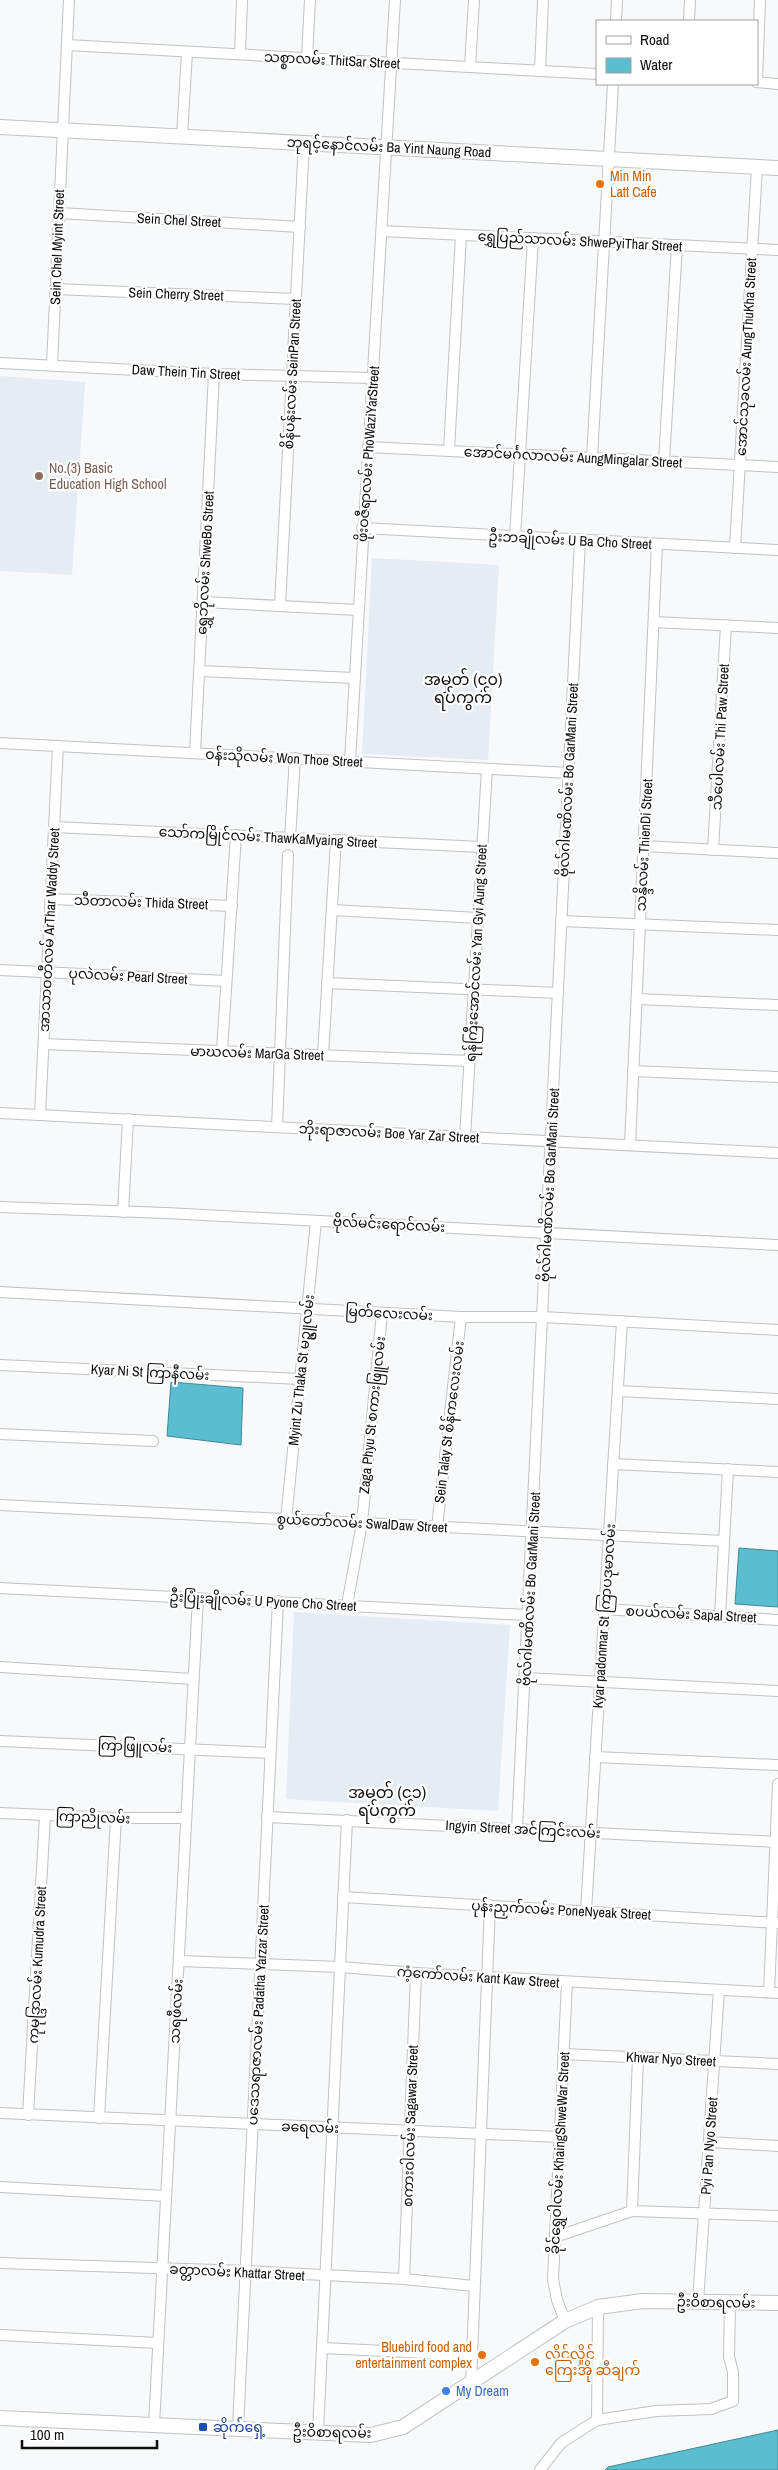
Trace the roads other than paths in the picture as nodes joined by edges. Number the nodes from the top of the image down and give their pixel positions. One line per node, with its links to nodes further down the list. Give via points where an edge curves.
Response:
1 (69, 0): 12 (street, Sein Chel Myint Street)
2 (242, 0): 14 (street)
3 (310, 0): 16 (street)
4 (395, 0): 17 (street, ဖိုးဝဇီရာလမ်း PhoWaziYarStreet)
5 (474, 0): 18 (street)
6 (543, 0): 19 (street)
7 (617, 0): 10 (street)
8 (690, 0): 11 (street)
9 (760, 0): 15 (street)
10 (616, 20)
11 (689, 20)
12 (66, 45): 13 (street, သစ္စာလမ်း ThitSar Street); 25 (street, Sein Chel Myint Street)
13 (187, 52): 14 (street, သစ္စာလမ်း ThitSar Street); 26 (street)
14 (240, 54): 16 (street, သစ္စာလမ်း ThitSar Street)
15 (758, 55)
16 (307, 58): 17 (street, သစ္စာလမ်း ThitSar Street)
17 (391, 63): 18 (street, သစ္စာလမ်း ThitSar Street); 28 (street, ဖိုးဝဇီရာလမ်း PhoWaziYarStreet)
18 (470, 67): 19 (street, သစ္စာလမ်း ThitSar Street)
19 (540, 71): 20 (street, သစ္စာလမ်း ThitSar Street)
20 (596, 74)
21 (758, 82): 22 (street)
22 (778, 84)
23 (613, 85): 29 (street)
24 (0, 127): 25 (main road, ဘုရင့်နောင်လမ်း Ba Yint Naung Road)
25 (62, 130): 26 (main road, ဘုရင့်နောင်လမ်း Ba Yint Naung Road); 32 (street, Sein Chel Myint Street)
26 (182, 136): 27 (main road, ဘုရင့်နောင်လမ်း Ba Yint Naung Road)
27 (304, 142): 28 (main road, ဘုရင့်နောင်လမ်း Ba Yint Naung Road); 33 (street, စိန်ပန်းလမ်း SeinPan Street)
28 (387, 146): 29 (main road, ဘုရင့်နောင်လမ်း Ba Yint Naung Road); 34 (street, ဖိုးဝဇီရာလမ်း PhoWaziYarStreet)
29 (610, 159): 30 (main road, ဘုရင့်နောင်လမ်း Ba Yint Naung Road); 37 (street)
30 (757, 167): 31 (main road, ဘုရင့်နောင်လမ်း Ba Yint Naung Road); 39 (street, အောင်သုခလမ်း AungThuKha Street)
31 (778, 168)
32 (59, 213): 33 (street, Sein Chel Street); 41 (street, Sein Chel Myint Street)
33 (300, 227): 42 (street, စိန်ပန်းလမ်း SeinPan Street)
34 (382, 231): 35 (street, ရွှေပြည်သာလမ်း ShwePyiThar Street); 47 (street, ဖိုးဝဇီရာလမ်း PhoWaziYarStreet)
35 (461, 235): 36 (street, ရွှေပြည်သာလမ်း ShwePyiThar Street); 49 (street)
36 (533, 238): 37 (street, ရွှေပြည်သာလမ်း ShwePyiThar Street); 50 (street)
37 (605, 242): 38 (street, ရွှေပြည်သာလမ်း ShwePyiThar Street); 51 (street)
38 (677, 245): 39 (street, ရွှေပြည်သာလမ်း ShwePyiThar Street); 52 (street)
39 (752, 249): 40 (street, ရွှေပြည်သာလမ်း ShwePyiThar Street); 53 (street, အောင်သုခလမ်း AungThuKha Street)
40 (778, 250)
41 (55, 289): 42 (street, Sein Cherry Street); 44 (street, Sein Chel Myint Street)
42 (296, 299): 46 (street, စိန်ပန်းလမ်း SeinPan Street)
43 (0, 363): 44 (street, Daw Thein Tin Street)
44 (52, 365): 45 (street, Daw Thein Tin Street)
45 (214, 374): 46 (street, Daw Thein Tin Street); 61 (street, ရွှေဘိုလမ်း ShweBo Street)
46 (292, 376): 47 (street, Daw Thein Tin Street); 62 (street, စိန်ပန်းလမ်း SeinPan Street)
47 (372, 378): 48 (street, ဖိုးဝဇီရာလမ်း PhoWaziYarStreet)
48 (368, 447): 49 (street, အောင်မင်္ဂလာလမ်း AungMingalar Street); 55 (street, ဖိုးဝဇီရာလမ်း PhoWaziYarStreet)
49 (449, 450): 50 (street, အောင်မင်္ဂလာလမ်း AungMingalar Street)
50 (520, 454): 51 (street, အောင်မင်္ဂလာလမ်း AungMingalar Street); 56 (street)
51 (592, 458): 52 (street, အောင်မင်္ဂလာလမ်း AungMingalar Street)
52 (664, 461): 53 (street, အောင်မင်္ဂလာလမ်း AungMingalar Street)
53 (740, 465): 54 (street, အောင်မင်္ဂလာလမ်း AungMingalar Street); 59 (street, အောင်သုခလမ်း AungThuKha Street)
54 (778, 467)
55 (362, 528): 56 (street, ဦးဘချိုလမ်း U Ba Cho Street); 63 (street, ဖိုးဝဇီရာလမ်း PhoWaziYarStreet)
56 (516, 537): 57 (street, ဦးဘချိုလမ်း U Ba Cho Street)
57 (580, 540): 58 (street, ဦးဘချိုလမ်း U Ba Cho Street); 75 (street, ဗိုလ်ဂါမဏိလမ်း Bo GarMani Street)
58 (657, 544): 59 (street, ဦးဘချိုလမ်း U Ba Cho Street); 64 (street, သန္ဒိလမ်း ThienDi Street)
59 (735, 548): 60 (street, ဦးဘချိုလမ်း U Ba Cho Street)
60 (778, 550)
61 (203, 602): 62 (street); 67 (street, ရွှေဘိုလမ်း ShweBo Street)
62 (280, 606): 63 (street)
63 (358, 610): 68 (street, ဖိုးဝဇီရာလမ်း PhoWaziYarStreet)
64 (654, 622): 65 (street); 80 (street, သန္ဒိလမ်း ThienDi Street)
65 (726, 625): 66 (street); 82 (street, သီပေါလမ်း Thi Paw Street)
66 (778, 628)
67 (200, 671): 68 (street); 71 (street, ရွှေဘိုလမ်း ShweBo Street)
68 (354, 678): 73 (street, ဖိုးဝဇီရာလမ်း PhoWaziYarStreet)
69 (0, 743): 70 (street, ဝန်းသိုလမ်း Won Thoe Street)
70 (58, 746): 71 (street, ဝန်းသိုလမ်း Won Thoe Street); 76 (street, အာသာဝတီလမ် ArThar Waddy Street)
71 (196, 753): 72 (street, ဝန်းသိုလမ်း Won Thoe Street)
72 (295, 758): 73 (street, ဝန်းသိုလမ်း Won Thoe Street); 78 (street)
73 (350, 761): 74 (street, ဝန်းသိုလမ်း Won Thoe Street)
74 (487, 768): 75 (street, ဝန်းသိုလမ်း Won Thoe Street); 81 (street, ရန်ကြီးအောင်လမ်း Yan Gyi Aung Street)
75 (568, 773): 89 (street, ဗိုလ်ဂါမဏိလမ်း Bo GarMani Street)
76 (54, 827): 77 (street, သော်ကမြိုင်လမ်း ThawKaMyaing Street); 85 (street, အာသာဝတီလမ် ArThar Waddy Street)
77 (236, 835): 78 (street, သော်ကမြိုင်လမ်း ThawKaMyaing Street); 86 (street)
78 (290, 838): 79 (street, သော်ကမြိုင်လမ်း ThawKaMyaing Street)
79 (336, 840): 81 (street, သော်ကမြိုင်လမ်း ThawKaMyaing Street); 87 (street)
80 (644, 846): 82 (street); 90 (street, သန္ဒိလမ်း ThienDi Street)
81 (482, 847): 88 (street, ရန်ကြီးအောင်လမ်း Yan Gyi Aung Street)
82 (713, 850): 83 (street)
83 (778, 853)
84 (288, 854): 102 (street)
85 (51, 899): 86 (street, သီတာလမ်း Thida Street); 93 (street, အာသာဝတီလမ် ArThar Waddy Street)
86 (232, 906): 94 (street)
87 (332, 910): 88 (street); 95 (street)
88 (478, 918): 96 (street, ရန်ကြီးအောင်လမ်း Yan Gyi Aung Street)
89 (562, 921): 90 (street); 97 (street, ဗိုလ်ဂါမဏိလမ်း Bo GarMani Street)
90 (640, 924): 91 (street); 98 (street, သန္ဒိလမ်း ThienDi Street)
91 (778, 930)
92 (0, 970): 93 (street, ပုလဲလမ်း Pearl Street)
93 (47, 972): 94 (street, ပုလဲလမ်း Pearl Street); 100 (street, အာသာဝတီလမ် ArThar Waddy Street)
94 (226, 981): 101 (street)
95 (328, 983): 96 (street); 103 (street)
96 (474, 990): 97 (street); 104 (street, ရန်ကြီးအောင်လမ်း Yan Gyi Aung Street)
97 (558, 993): 112 (street, ဗိုလ်ဂါမဏိလမ်း Bo GarMani Street)
98 (637, 999): 99 (street); 105 (street, သန္ဒိလမ်း ThienDi Street)
99 (778, 1005)
100 (44, 1044): 101 (street, မာဃလမ်း MarGa Street); 108 (street, အာသာဝတီလမ် ArThar Waddy Street)
101 (222, 1051): 102 (street, မာဃလမ်း MarGa Street)
102 (280, 1054): 103 (street, မာဃလမ်း MarGa Street); 110 (street)
103 (323, 1055): 104 (street, မာဃလမ်း MarGa Street)
104 (470, 1061): 111 (street, ရန်ကြီးအောင်လမ်း Yan Gyi Aung Street)
105 (633, 1071): 106 (street); 113 (street, သန္ဒိလမ်း ThienDi Street)
106 (778, 1077)
107 (0, 1113): 108 (street, ဘိုးရာဇာလမ်း Boe Yar Zar Street)
108 (40, 1115): 109 (street, ဘိုးရာဇာလမ်း Boe Yar Zar Street)
109 (128, 1119): 110 (street, ဘိုးရာဇာလမ်း Boe Yar Zar Street); 116 (street)
110 (277, 1127): 111 (street, ဘိုးရာဇာလမ်း Boe Yar Zar Street)
111 (465, 1137): 112 (street, ဘိုးရာဇာလမ်း Boe Yar Zar Street)
112 (551, 1141): 113 (street, ဘိုးရာဇာလမ်း Boe Yar Zar Street); 118 (street, ဗိုလ်ဂါမဏိလမ်း Bo GarMani Street)
113 (630, 1145): 114 (street, ဘိုးရာဇာလမ်း Boe Yar Zar Street)
114 (778, 1153)
115 (0, 1207): 116 (street, ဗိုလ်မင်းရောင်လမ်း)
116 (123, 1212): 117 (street, ဗိုလ်မင်းရောင်လမ်း)
117 (316, 1221): 118 (street, ဗိုလ်မင်းရောင်လမ်း); 121 (street, Myint Zu Thaka St မဥ္ဇူလမ်း)
118 (547, 1232): 119 (street, ဗိုလ်မင်းရောင်လမ်း); 124 (street, ဗိုလ်ဂါမဏိလမ်း Bo GarMani Street)
119 (778, 1245)
120 (0, 1293): 121 (street, မြတ်လေးလမ်း)
121 (308, 1308): 122 (street, မြတ်လေးလမ်း); 128 (street, Myint Zu Thaka St မဥ္ဇူလမ်း)
122 (382, 1313): 123 (street, မြတ်လေးလမ်း); 138 (street, Zaga Phyu St စကားဖြူလမ်း)
123 (461, 1317): 124 (street, မြတ်လေးလမ်း); 139 (street, Sein Talay St စိန်ကလေးလမ်း)
124 (542, 1317): 125 (street, မြတ်လေးလမ်း); 140 (street, ဗိုလ်ဂါမဏိလမ်း Bo GarMani Street)
125 (622, 1321): 126 (street, မြတ်လေးလမ်း); 129 (street, Kyar padonmar St ကြာပဒုမာလမ်း)
126 (778, 1330)
127 (0, 1365): 128 (street, Kyar Ni St ကြာနီလမ်း)
128 (300, 1379): 137 (street, Myint Zu Thaka St မဥ္ဇူလမ်း)
129 (618, 1390): 130 (street); 133 (street, Kyar padonmar St ကြာပဒုမာလမ်း)
130 (778, 1399)
131 (0, 1434): 132 (street)
132 (153, 1441)
133 (613, 1464): 134 (street); 141 (street, Kyar padonmar St ကြာပဒုမာလမ်း)
134 (728, 1470): 135 (street); 142 (street)
135 (778, 1472)
136 (0, 1505): 137 (street, စွယ်တော်လမ်း SwalDaw Street)
137 (286, 1520): 138 (street, စွယ်တော်လမ်း SwalDaw Street)
138 (362, 1523): 139 (street, စွယ်တော်လမ်း SwalDaw Street); 146 (street, Zaga Phyu St စကားဖြူလမ်း)
139 (437, 1527): 140 (street, စွယ်တော်လမ်း SwalDaw Street)
140 (532, 1532): 141 (street, စွယ်တော်လမ်း SwalDaw Street); 148 (street, ဗိုလ်ဂါမဏိလမ်း Bo GarMani Street)
141 (609, 1536): 142 (street, စွယ်တော်လမ်း SwalDaw Street); 147 (street, Kyar padonmar St ကြာပဒုမာလမ်း)
142 (724, 1541): 149 (street)
143 (0, 1588): 144 (street, ဦးပြုံးချိုလမ်း U Pyone Cho Street)
144 (198, 1598): 145 (street, ဦးပြုံးချိုလမ်း U Pyone Cho Street); 153 (street, သရဖီလမ်း)
145 (278, 1602): 146 (street, ဦးပြုံးချိုလမ်း U Pyone Cho Street); 158 (street, ပဒေသရာဇာလမ်း Padatha Yarzar Street)
146 (347, 1605): 148 (street, ဦးပြုံးချိုလမ်း U Pyone Cho Street)
147 (604, 1609): 149 (street, စပယ်လမ်း Sapal Street); 154 (street, Kyar padonmar St ကြာပဒုမာလမ်း)
148 (526, 1615): 152 (street, ဗိုလ်ဂါမဏိလမ်း Bo GarMani Street)
149 (720, 1616): 150 (street, စပယ်လမ်း Sapal Street)
150 (778, 1620)
151 (0, 1667): 153 (street)
152 (525, 1678): 154 (street); 168 (street, ဗိုလ်ဂါမဏိလမ်း Bo GarMani Street)
153 (193, 1679): 157 (street, သရဖီလမ်း)
154 (600, 1682): 155 (street); 159 (street, Kyar padonmar St ကြာပဒုမာလမ်း)
155 (778, 1691)
156 (0, 1740): 157 (street, ကြာဖြူလမ်း)
157 (190, 1749): 158 (street, ကြာဖြူလမ်း); 166 (street, သရဖီလမ်း)
158 (270, 1753): 164 (street, ပဒေသရာဇာလမ်း Padatha Yarzar Street)
159 (595, 1757): 160 (street); 169 (street, Kyar padonmar St ကြာပဒုမာလမ်း)
160 (778, 1765)
161 (778, 1784): 170 (street)
162 (0, 1812): 163 (street, ကြာညိုလမ်း)
163 (45, 1816): 165 (street, ကြာညိုလမ်း); 188 (street, ကုမုဒ္ဒြာလမ်း Kumudra Street)
164 (268, 1817): 167 (street, Ingyin Street အင်ကြင်းလမ်း); 176 (street, ပဒေသရာဇာလမ်း Padatha Yarzar Street)
165 (116, 1818): 166 (street, ကြာညိုလမ်း); 189 (street)
166 (186, 1818): 175 (street, သရဖီလမ်း)
167 (347, 1820): 168 (street, Ingyin Street အင်ကြင်းလမ်း); 171 (street)
168 (518, 1829): 169 (street, Ingyin Street အင်ကြင်းလမ်း)
169 (590, 1833): 170 (street, Ingyin Street အင်ကြင်းလမ်း); 173 (street, Kyar padonmar St ကြာပဒုမာလမ်း)
170 (777, 1842): 174 (street)
171 (343, 1897): 172 (street, ပုန်းညှက်လမ်း PoneNyeak Street); 177 (street)
172 (490, 1905): 173 (street, ပုန်းညှက်လမ်း PoneNyeak Street); 179 (street)
173 (586, 1911): 174 (street, ပုန်းညှက်လမ်း PoneNyeak Street)
174 (775, 1923): 182 (street)
175 (178, 1961): 176 (street, ကံ့ကော်လမ်း Kant Kaw Street); 190 (street, သရဖီလမ်း)
176 (260, 1965): 177 (street, ကံ့ကော်လမ်း Kant Kaw Street); 191 (street, ပဒေသရာဇာလမ်း Padatha Yarzar Street)
177 (340, 1967): 178 (street, ကံ့ကော်လမ်း Kant Kaw Street); 192 (street)
178 (416, 1974): 179 (street, ကံ့ကော်လမ်း Kant Kaw Street); 193 (street, စကားဝါလမ်း Sagawar Street)
179 (487, 1977): 180 (street, ကံ့ကော်လမ်း Kant Kaw Street); 194 (street)
180 (567, 1982): 181 (street, ကံ့ကော်လမ်း Kant Kaw Street); 183 (street, ခိုင်ရွှေဝါလမ်း KhaingShweWar Street)
181 (719, 1990): 182 (street, ကံ့ကော်လမ်း Kant Kaw Street); 185 (street, Pyi Pan Nyo Street)
182 (773, 1993)
183 (563, 2054): 184 (street, Khwar Nyo Street); 195 (street, ခိုင်ရွှေဝါလမ်း KhaingShweWar Street)
184 (638, 2058): 185 (street, Khwar Nyo Street); 200 (street)
185 (714, 2061): 186 (street, Khwar Nyo Street); 196 (street, Pyi Pan Nyo Street)
186 (778, 2064)
187 (0, 2114): 188 (street, ခရေလမ်း)
188 (28, 2115): 189 (street, ခရေလမ်း)
189 (99, 2118): 190 (street, ခရေလမ်း)
190 (170, 2121): 191 (street, ခရေလမ်း); 199 (street, သရဖီလမ်း)
191 (253, 2124): 192 (street, ခရေလမ်း); 206 (street, ပဒေသရာဇာလမ်း Padatha Yarzar Street)
192 (332, 2128): 193 (street, ခရေလမ်း); 207 (street)
193 (410, 2131): 194 (street, ခရေလမ်း); 208 (street, စကားဝါလမ်း Sagawar Street)
194 (480, 2134): 195 (street, ခရေလမ်း); 209 (street)
195 (559, 2137): 203 (street, ခိုင်ရွှေဝါလမ်း KhaingShweWar Street)
196 (709, 2142): 197 (street); 201 (street, Pyi Pan Nyo Street)
197 (778, 2146)
198 (0, 2187): 199 (street)
199 (166, 2196): 205 (street, သရဖီလမ်း)
200 (632, 2211): 201 (street); 203 (street)
201 (705, 2213): 202 (street); 210 (street, Pyi Pan Nyo Street)
202 (778, 2216)
203 (555, 2236): 214 (street, ခိုင်ရွှေဝါလမ်း KhaingShweWar Street, via 553,2279)
204 (0, 2263): 205 (street, ခတ္တာလမ်း Khattar Street)
205 (162, 2269): 206 (street, ခတ္တာလမ်း Khattar Street); 216 (street, သရဖီလမ်း)
206 (246, 2271): 207 (street, ခတ္တာလမ်း Khattar Street); 223 (street, ပဒေသရာဇာလမ်း Padatha Yarzar Street)
207 (325, 2277): 208 (street, ခတ္တာလမ်း Khattar Street); 217 (street)
208 (404, 2279): 209 (street, ခတ္တာလမ်း Khattar Street)
209 (474, 2286): 218 (street)
210 (698, 2302): 211 (main road, ဦးဝိစာရလမ်း); 213 (main road, ဦးဝိစာရလမ်း, via 644,2301)
211 (730, 2303): 212 (main road, ဦးဝိစာရလမ်း); 221 (street, via 729,2357 733,2372 733,2400 711,2409 656,2411)
212 (778, 2303)
213 (598, 2307): 214 (main road, ဦးဝိစာရလမ်း); 221 (street)
214 (565, 2321): 219 (main road, ဦးဝိစာရလမ်း)
215 (0, 2335): 216 (street)
216 (158, 2343): 222 (street, သရဖီလမ်း)
217 (322, 2348): 218 (street); 224 (street)
218 (471, 2355): 219 (street)
219 (471, 2382): 224 (main road, ဦးဝိစာရလမ်း, via 403,2426 371,2434)
220 (0, 2418): 222 (main road, ဦးဝိစာရလမ်း)
221 (597, 2420): 225 (street, via 561,2443)
222 (154, 2425): 223 (main road, ဦးဝိစာရလမ်း)
223 (238, 2428): 224 (main road, ဦးဝိစာရလမ်း)
224 (318, 2432)
225 (540, 2470)

